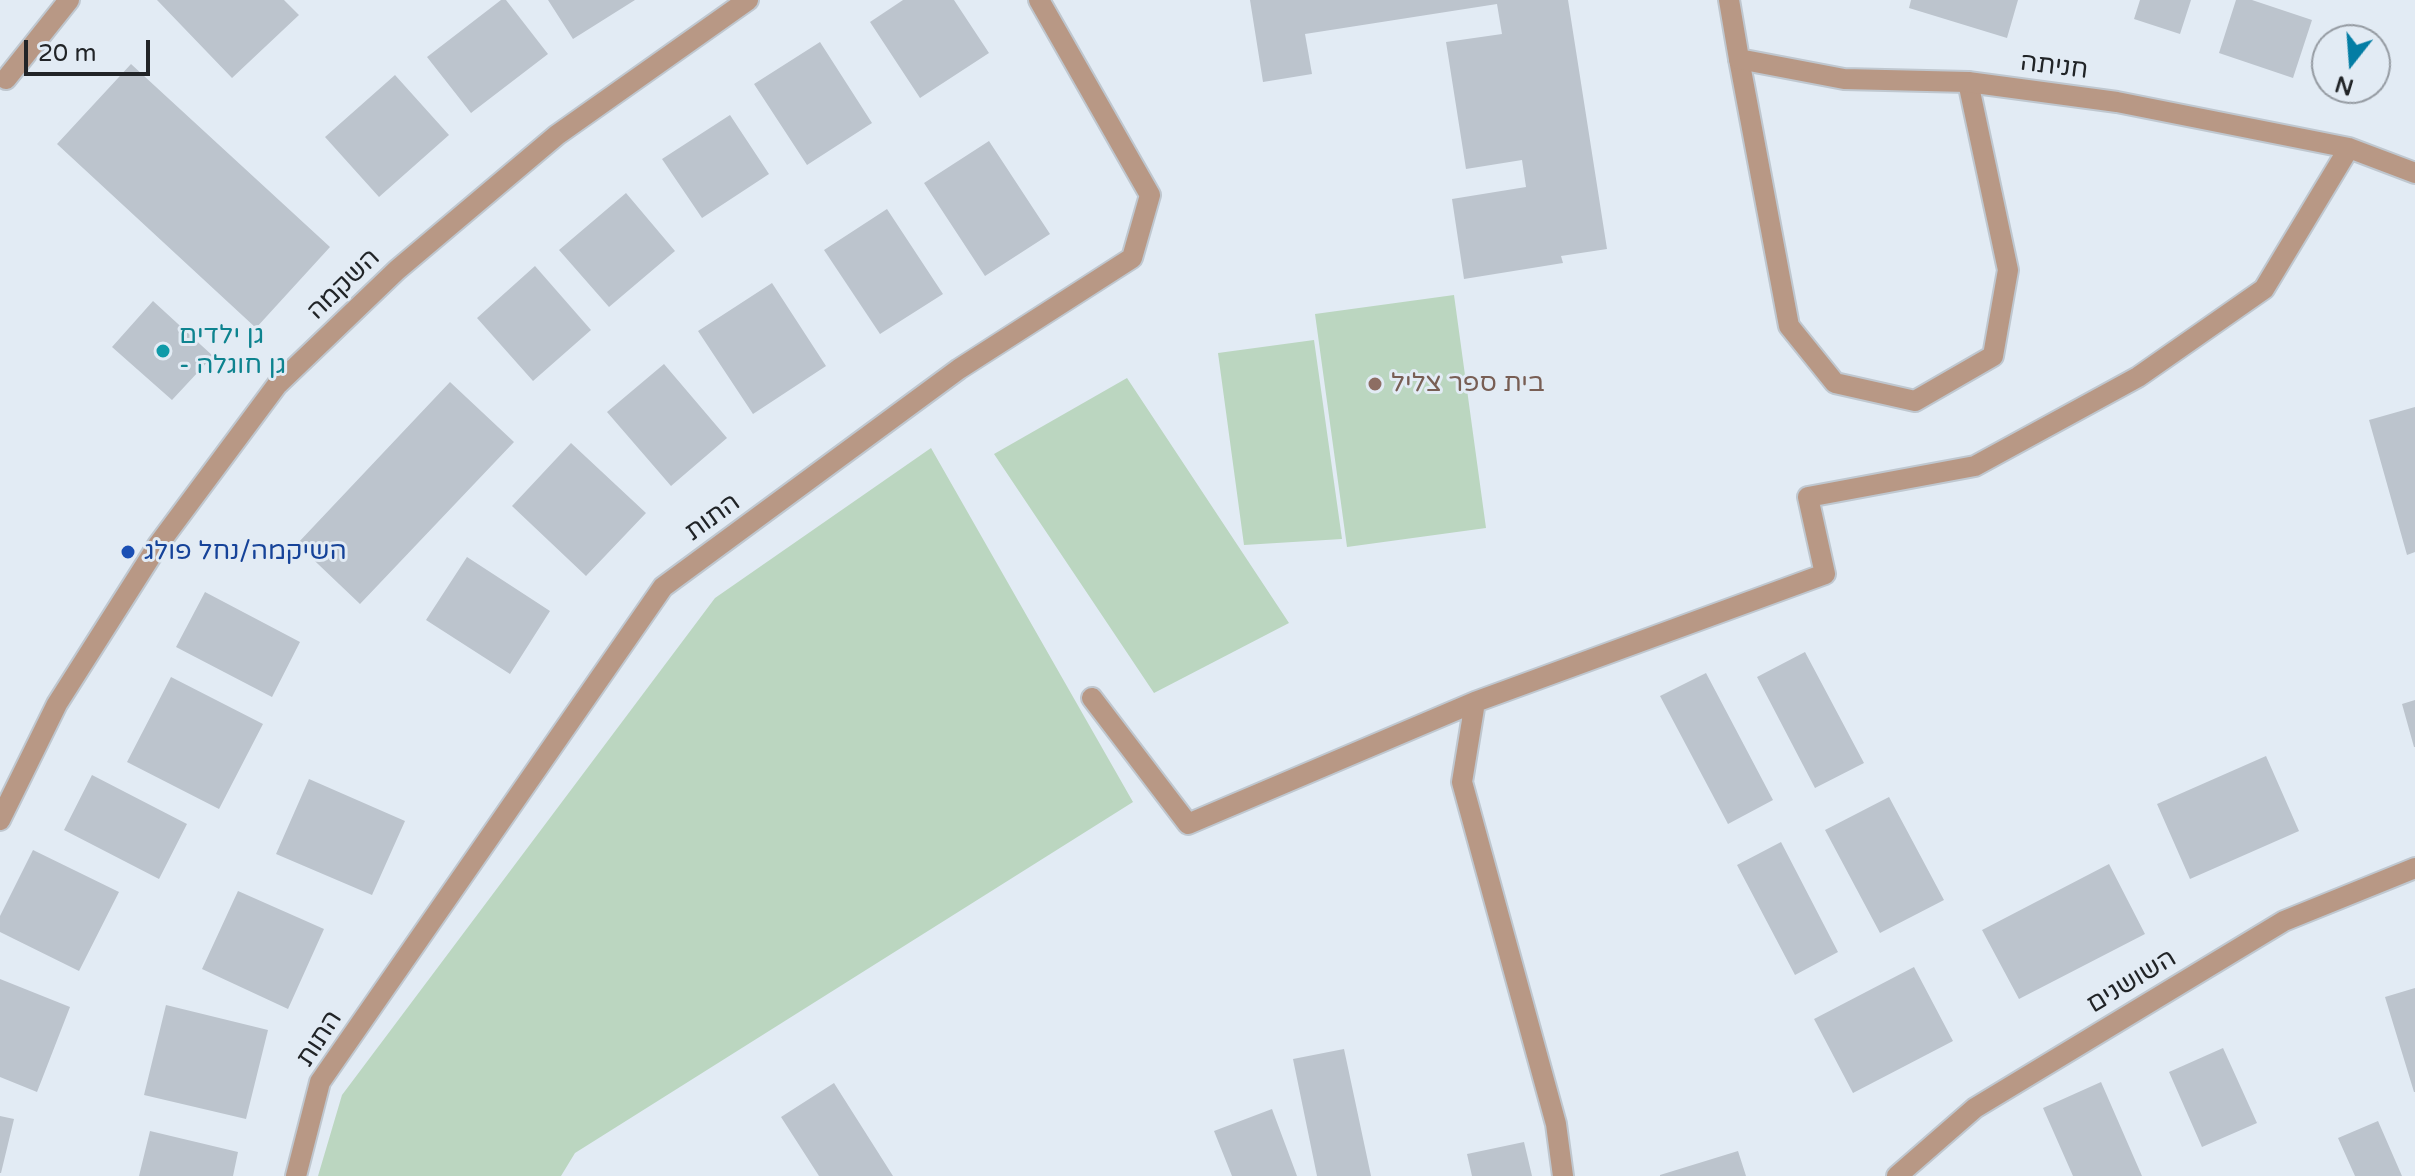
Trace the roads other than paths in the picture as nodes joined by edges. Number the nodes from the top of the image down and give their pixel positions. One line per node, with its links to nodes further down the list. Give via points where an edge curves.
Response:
1 (69, 0): 6 (street)
2 (748, 0): 12 (street, השקמה, via 557,135 397,270 277,385 158,545 57,704)
3 (1039, 0): 14 (street, התות, via 1150,195 1132,258 959,369 663,587 320,1082)
4 (1729, 0): 5 (street)
5 (1739, 59): 7 (street, חניתה, via 1844,79); 7 (street, via 1789,326 1835,383 1915,401 1993,356 2008,270)
6 (6, 79)
7 (1968, 82): 8 (street, חניתה, via 2117,102)
8 (2349, 148): 9 (street, חניתה); 11 (street, via 2264,289 2138,377 1975,466 1808,497 1825,574)
9 (2415, 173)
10 (1092, 698): 11 (street, via 1188,824)
11 (1475, 702): 15 (street, via 1462,782 1556,1124)
12 (0, 820)
13 (2415, 868): 16 (street, השושנים, via 2284,921 1975,1108)
14 (296, 1176)
15 (1563, 1176)
16 (1897, 1176)

